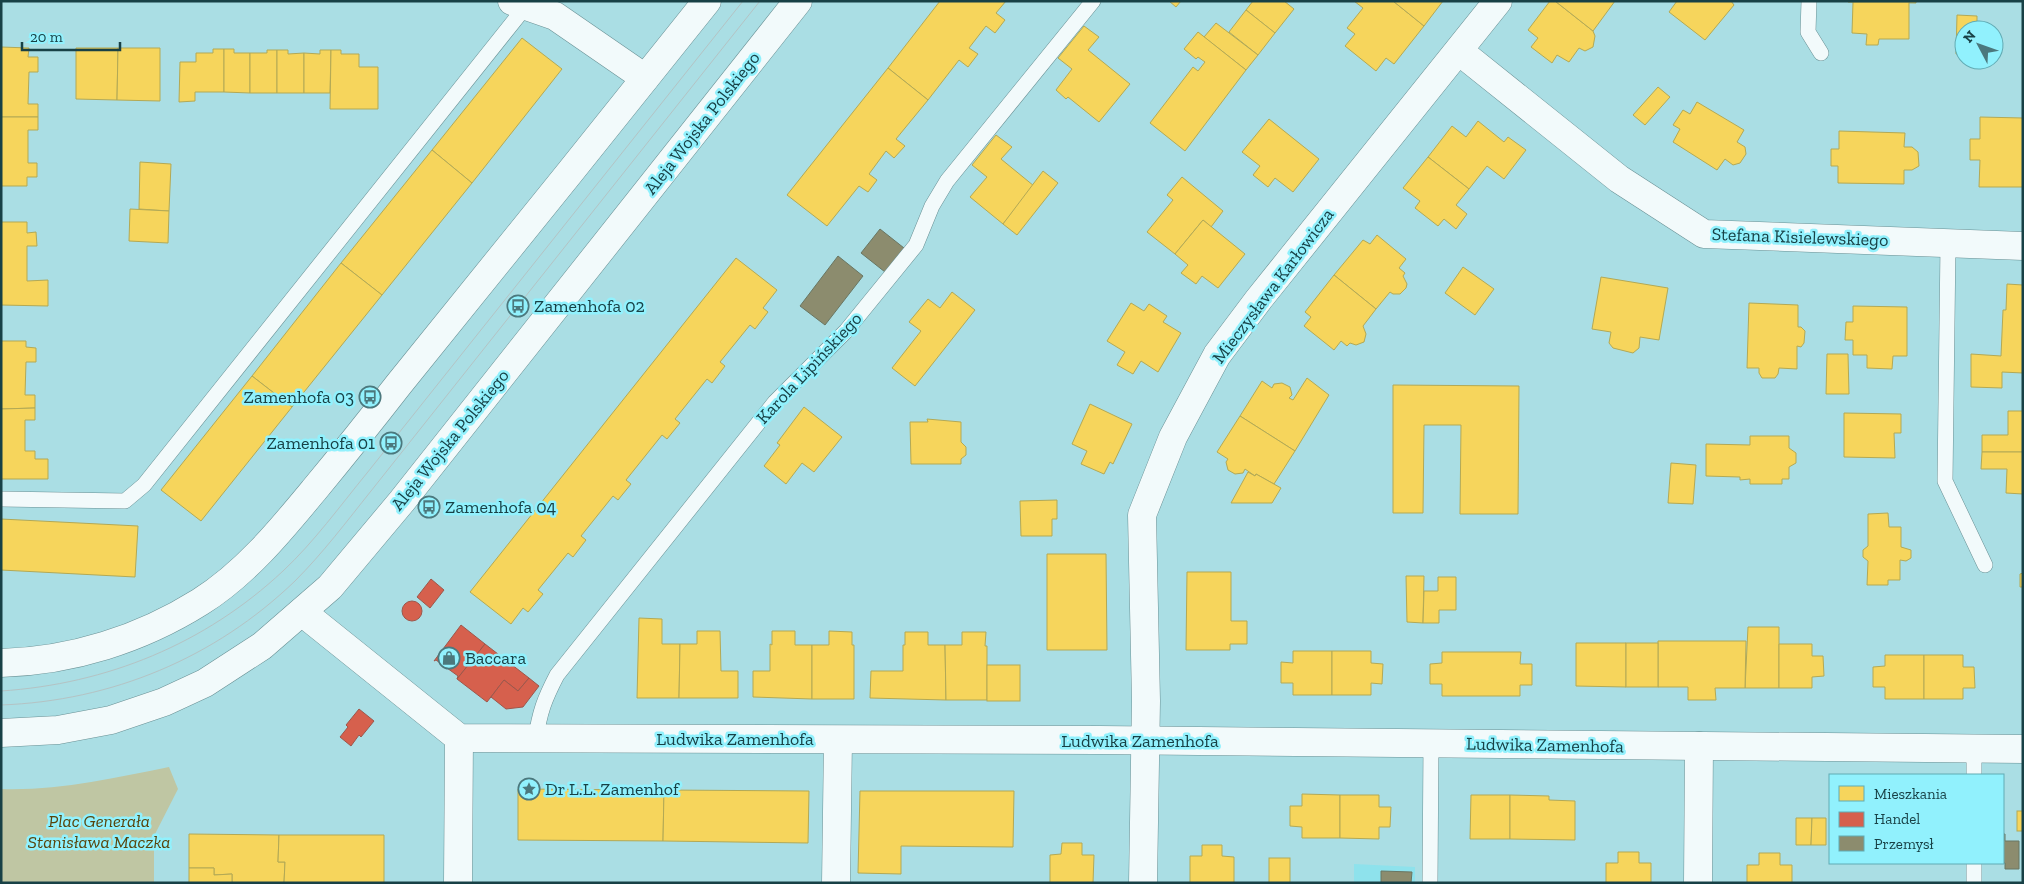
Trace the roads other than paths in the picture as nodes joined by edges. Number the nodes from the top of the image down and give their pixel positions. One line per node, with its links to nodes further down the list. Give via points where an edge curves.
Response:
1 (707, 1): 10 (street)
2 (798, 1): 15 (street, Aleja Wojska Polskiego, via 402,501 330,587)
3 (1093, 1): 19 (lane, Karola Lipińskiego, via 947,181 932,206 916,245 846,331 775,402 557,675 542,704)
4 (1498, 1): 8 (street, Mieczysława Karłowicza)
5 (1809, 1): 9 (lane, via 1808,32)
6 (519, 4): 7 (street); 13 (lane, via 144,485 125,501)
7 (557, 9): 10 (street)
8 (1459, 51): 11 (street, Stefana Kisielewskiego, via 1619,179 1704,234); 21 (street, Mieczysława Karłowicza, via 1217,355 1173,437 1142,515)
9 (1821, 53)
10 (646, 78): 16 (street, via 281,531 249,563 202,601 129,638 70,655)
11 (1948, 244): 12 (street, Stefana Kisielewskiego); 14 (lane, via 1945,481)
12 (2023, 246)
13 (1, 499)
14 (1985, 564)
15 (302, 612): 17 (street, Aleja Wojska Polskiego, via 254,651 205,682 164,702 102,721 58,730); 18 (street)
16 (1, 663)
17 (1, 733)
18 (460, 738): 19 (street, Ludwika Zamenhofa); 27 (street)
19 (536, 739): 20 (street, Ludwika Zamenhofa)
20 (838, 740): 21 (street, Ludwika Zamenhofa); 28 (street)
21 (1144, 741): 22 (street, Ludwika Zamenhofa); 29 (street, Mieczysława Karłowicza)
22 (1431, 743): 23 (street, Ludwika Zamenhofa); 30 (lane)
23 (1699, 746): 25 (street, Ludwika Zamenhofa); 31 (street)
24 (2023, 750): 25 (street, Ludwika Zamenhofa)
25 (1974, 762)
26 (1974, 864): 32 (lane)
27 (458, 883)
28 (836, 883)
29 (1143, 883)
30 (1430, 883)
31 (1698, 883)
32 (1974, 883)

